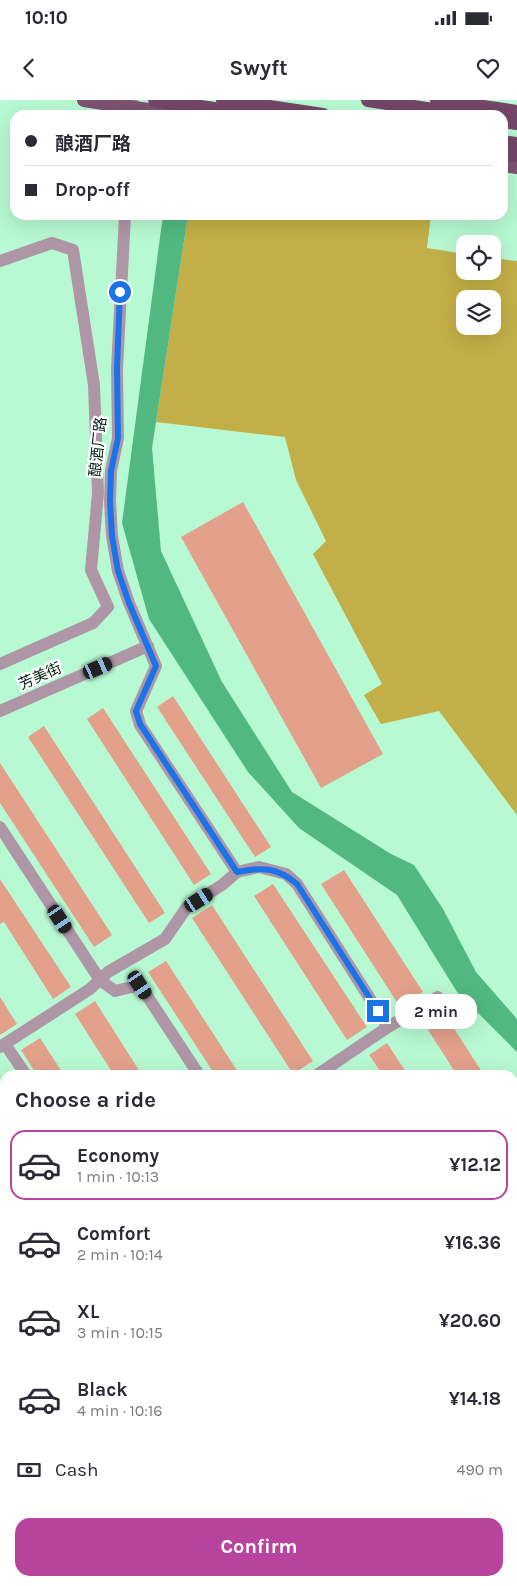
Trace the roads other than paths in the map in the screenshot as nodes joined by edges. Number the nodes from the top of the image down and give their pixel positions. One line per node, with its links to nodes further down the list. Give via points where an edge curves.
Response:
1 (84, 100): 6 (main road)
2 (223, 100): 9 (highway)
3 (368, 100): 10 (highway)
4 (437, 100): 11 (highway)
5 (154, 105): 6 (main road); 7 (main road); 8 (highway)
6 (131, 107)
7 (168, 110)
8 (204, 110)
9 (290, 110)
10 (433, 110)
11 (504, 110)
12 (125, 220): 14 (street, 酿酒厂路, via 117,368 118,438 111,471 110,501 118,571)
13 (0, 260): 15 (street, via 52,243 73,250 94,385 98,493 91,570 108,607 93,623)
14 (148, 646): 16 (street, 芳美街); 18 (street, 酿酒厂路, via 156,666 136,711 140,724)
15 (0, 664)
16 (0, 711)
17 (0, 827): 19 (street)
18 (237, 872): 19 (street, via 222,886 187,907 165,939); 21 (street, via 259,867 286,874 297,884)
19 (100, 980): 22 (street); 24 (street, via 115,991 140,985)
20 (438, 997): 21 (street)
21 (388, 1027): 25 (street)
22 (3, 1045): 23 (street)
23 (22, 1070)
24 (196, 1070)
25 (325, 1070)

